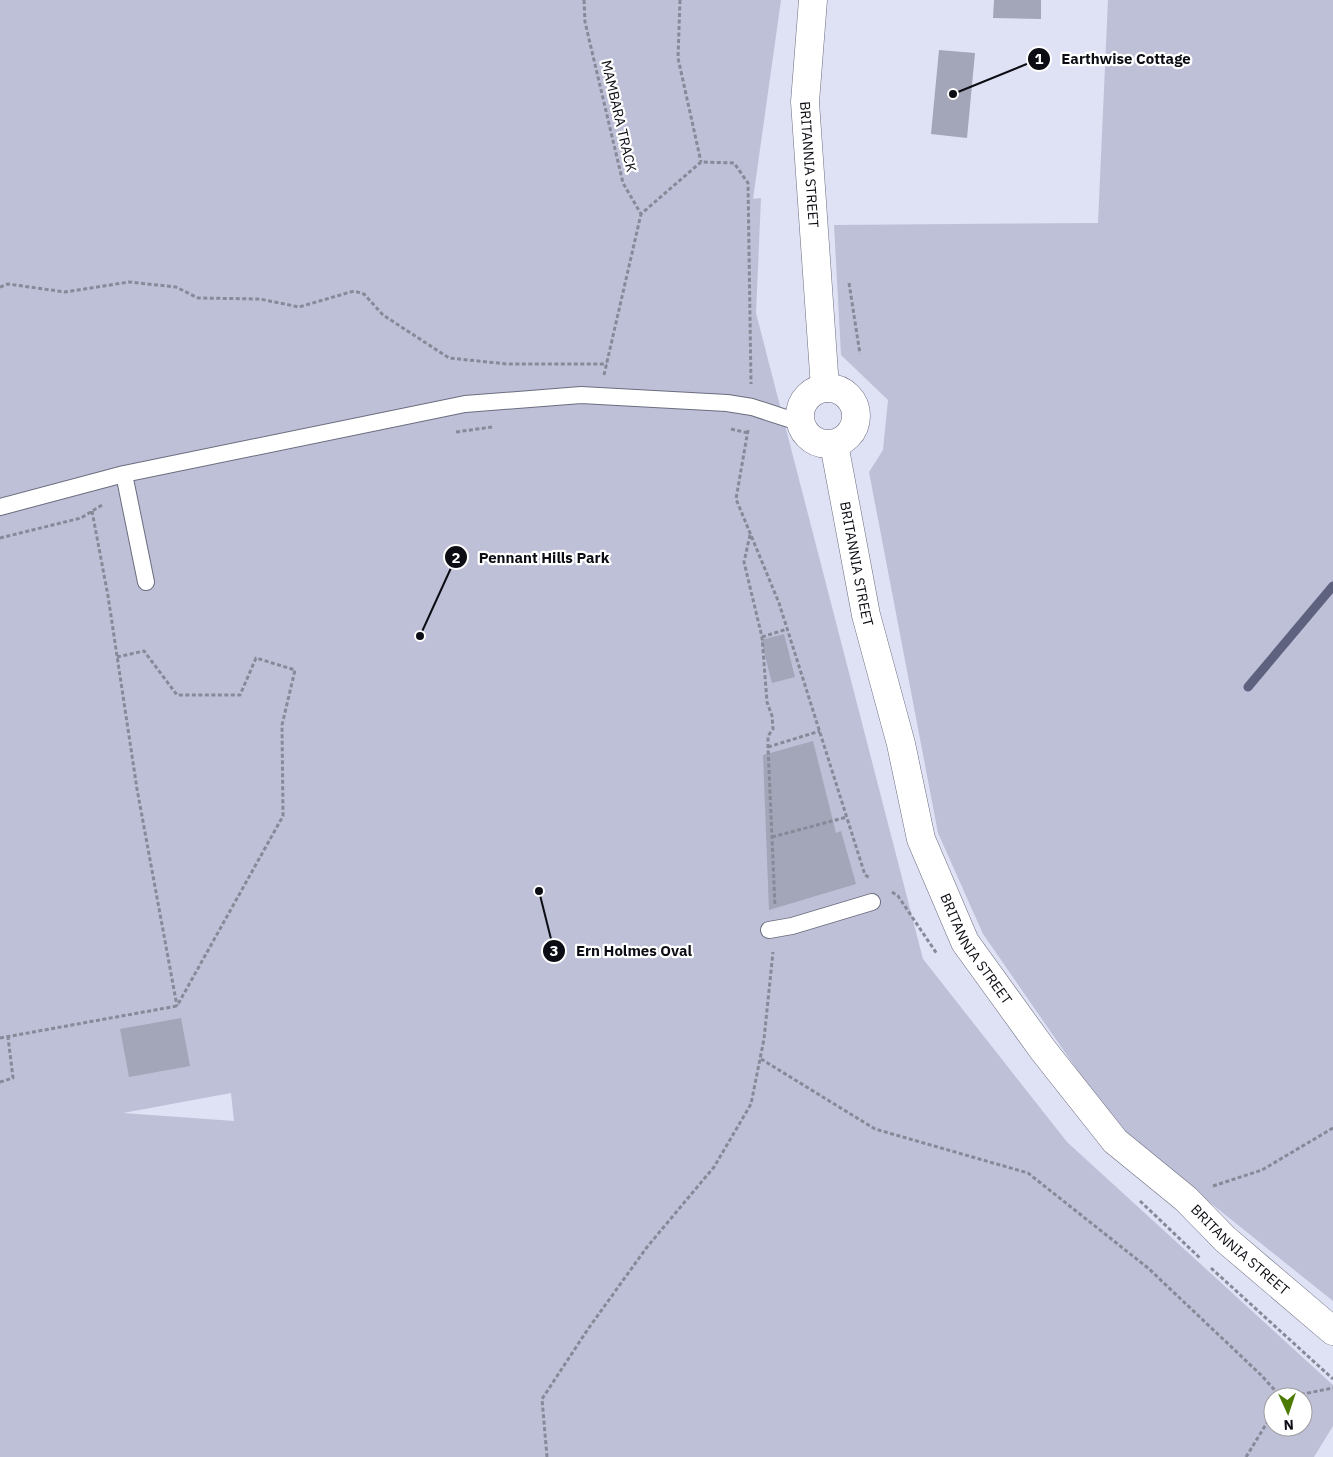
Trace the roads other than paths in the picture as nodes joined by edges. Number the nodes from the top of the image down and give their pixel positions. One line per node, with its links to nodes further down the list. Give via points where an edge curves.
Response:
1 (813, 0): 2 (street, BRITANNIA STREET, via 805,102)
2 (825, 388): 3 (street, via 816,390 802,404); 4 (street, via 846,393 856,412 852,432)
3 (801, 423): 4 (street, via 813,440); 5 (lane, via 752,407 727,403 580,396 465,404)
4 (834, 444): 10 (street, BRITANNIA STREET, via 866,615 901,744 921,839 964,942 1114,1141 1186,1199 1225,1239)
5 (124, 474): 6 (lane); 7 (lane)
6 (0, 507)
7 (146, 582)
8 (872, 902): 9 (lane)
9 (772, 930)
10 (1333, 1331)

